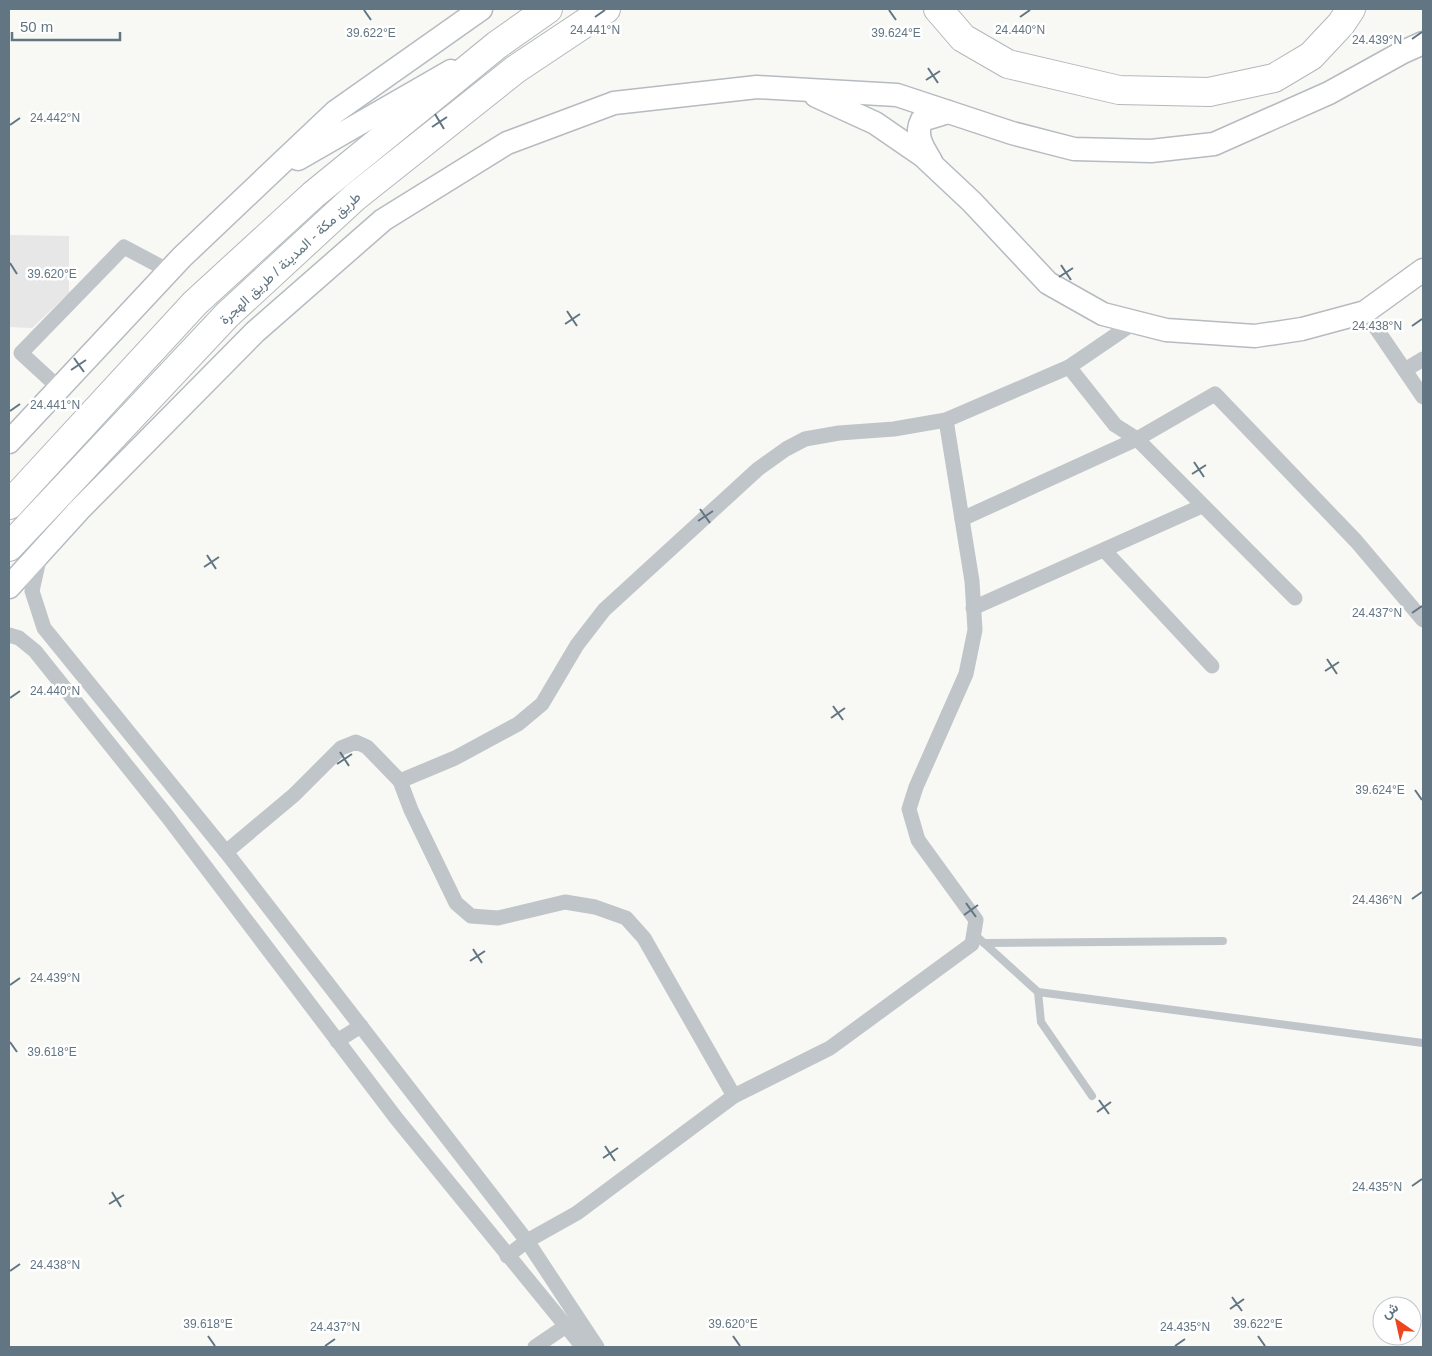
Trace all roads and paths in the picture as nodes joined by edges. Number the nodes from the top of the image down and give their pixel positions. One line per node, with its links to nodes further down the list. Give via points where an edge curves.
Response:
1 (481, 9): 11 (main road, via 336,112)
2 (548, 9): 7 (highway, طريق مكة - المدينة / طريق الهجرة)
3 (606, 9): 27 (highway, طريق مكة - المدينة / طريق الهجرة, via 516,69 355,197 227,315)
4 (938, 9): 5 (highway, via 963,38 1008,64 1119,90 1209,92 1274,78 1311,56)
5 (1351, 9)
6 (1423, 43): 9 (main road, via 1329,93 1214,144 1151,151 1074,149 1012,134)
7 (497, 44): 11 (main road); 24 (highway, طريق مكة - المدينة / طريق الهجرة, via 312,195 195,303)
8 (804, 91): 9 (main road, via 897,95); 10 (main road, via 875,123); 29 (main road, via 757,87 614,103 507,143 383,220 254,332)
9 (948, 112): 10 (main road, via 922,120 918,126 920,144)
10 (929, 162): 15 (main road, via 972,202 1048,283 1103,314)
11 (263, 179): 13 (main road)
12 (1423, 270): 14 (main road)
13 (169, 271): 19 (main road); 19 (street, via 124,248 21,353)
14 (1365, 312): 15 (main road, via 1302,329 1255,336 1166,330); 18 (street)
15 (1135, 322): 17 (street)
16 (1423, 359): 18 (street)
17 (1069, 367): 21 (street); 22 (street, via 1115,425)
18 (1405, 370): 20 (street)
19 (59, 388): 23 (main road)
20 (1423, 397)
21 (946, 420): 26 (street); 36 (street, via 805,439 786,449 758,468 604,610 577,645 542,704 518,724 455,758)
22 (1137, 439): 25 (street); 26 (street); 33 (street, via 1215,394 1356,541)
23 (9, 442)
24 (9, 505)
25 (1202, 506): 28 (street); 31 (street)
26 (962, 519): 32 (street)
27 (9, 547)
28 (1104, 550): 32 (street); 35 (street)
29 (40, 552): 30 (main road); 37 (street, via 32,591 44,628)
30 (9, 587)
31 (1295, 598)
32 (973, 608): 40 (street, via 974,630 966,674 909,809 918,840 976,920)
33 (1423, 620)
34 (9, 635): 38 (street, via 35,650)
35 (1212, 666)
36 (400, 781): 39 (street, via 367,747 356,742 341,748 294,795); 46 (street, via 456,903 471,916 498,918 565,902 626,918 644,938)
37 (185, 802): 38 (street); 39 (street)
38 (167, 816): 44 (street)
39 (226, 852): 43 (street)
40 (979, 938): 41 (lane); 42 (lane); 46 (street, via 830,1048)
41 (1223, 941)
42 (1038, 992): 45 (lane); 47 (lane, via 1041,1022)
43 (361, 1026): 44 (street); 48 (street)
44 (338, 1041): 49 (street)
45 (1423, 1043)
46 (734, 1096): 48 (street, via 577,1213)
47 (1092, 1096)
48 (527, 1241): 49 (street); 53 (street)
49 (507, 1256): 50 (street)
50 (566, 1326): 51 (street); 52 (street)
51 (535, 1347)
52 (583, 1347)
53 (597, 1347)

